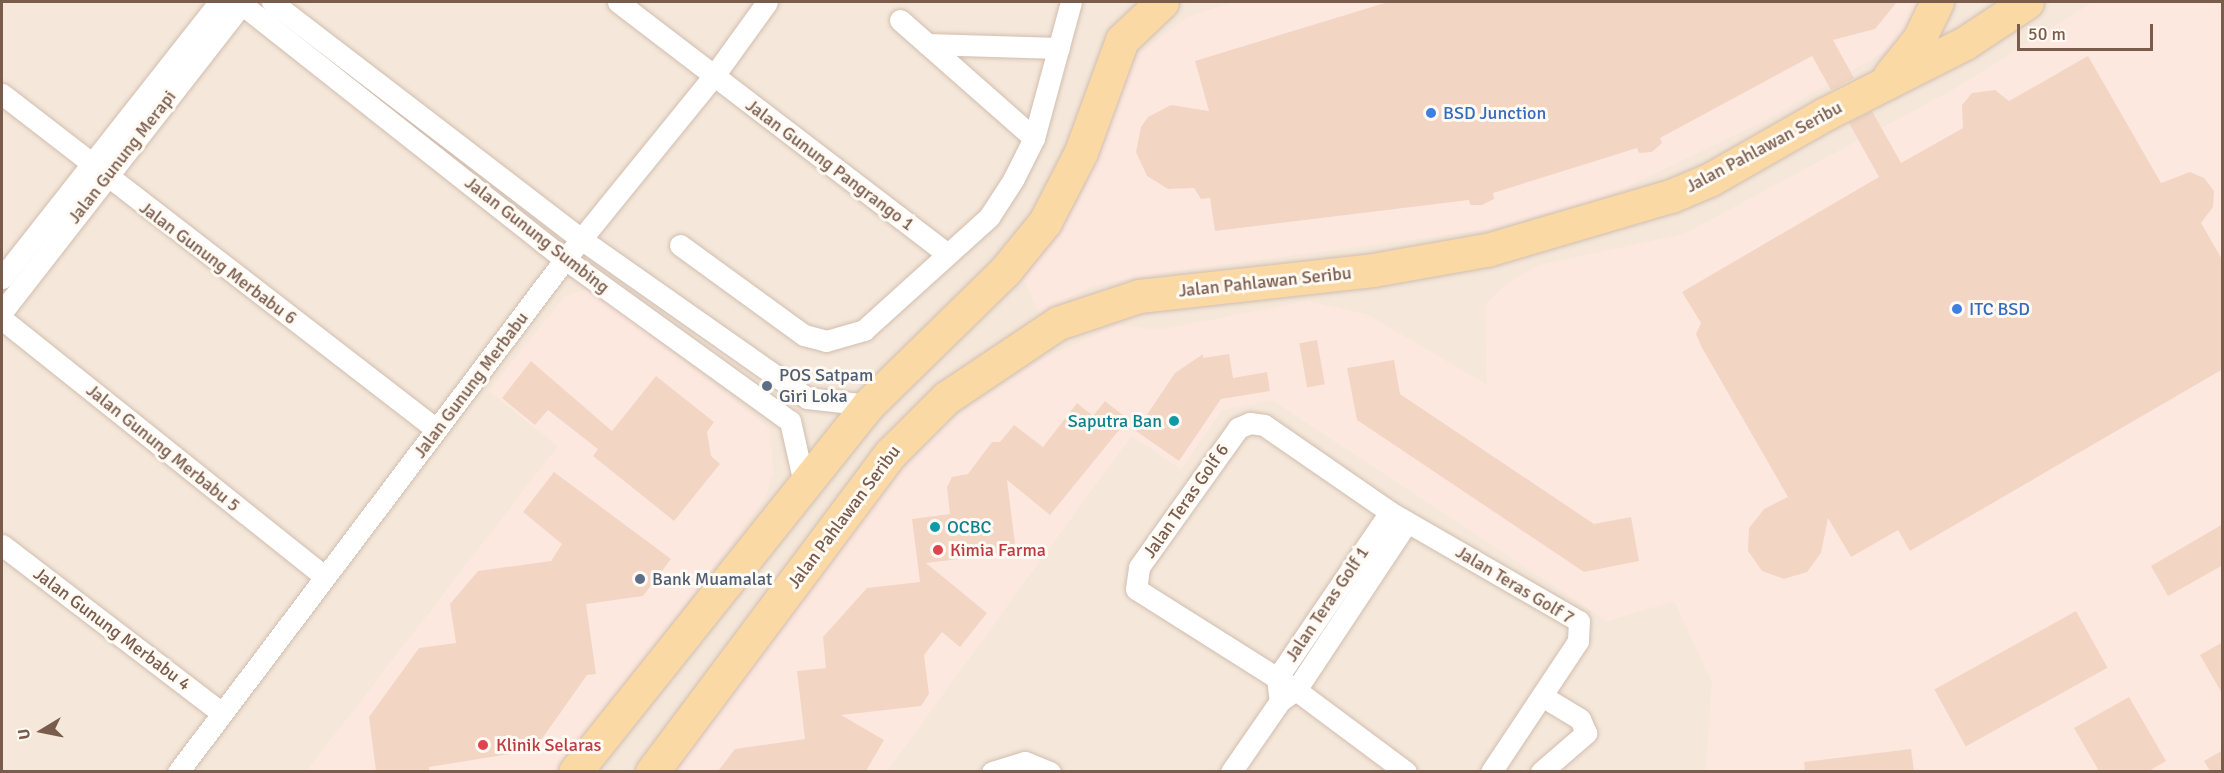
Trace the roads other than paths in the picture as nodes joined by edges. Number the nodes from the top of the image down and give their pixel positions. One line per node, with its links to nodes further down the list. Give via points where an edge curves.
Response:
1 (219, 2): 19 (street, Jalan Gunung Merapi)
2 (241, 2): 19 (street, Jalan Gunung Merapi); 23 (street, Jalan Gunung Sumbing)
3 (272, 2): 20 (street, Jalan Gunung Sumbing)
4 (618, 2): 15 (street, Jalan Gunung Pangrango 1)
5 (768, 2): 15 (street, Jalan Gunung Merbabu)
6 (1071, 2): 14 (street)
7 (1126, 2): 12 (main road)
8 (1162, 2): 12 (main road)
9 (1937, 2): 16 (main road, via 1919,39)
10 (2027, 2): 16 (main road, Jalan Pahlawan Seribu, via 1965,43)
11 (900, 20): 13 (street)
12 (1122, 40): 27 (main road, via 1081,152 1045,222 1005,271)
13 (927, 44): 14 (street); 18 (street)
14 (1059, 48): 18 (street)
15 (713, 77): 20 (street, Jalan Gunung Merbabu); 22 (street, Jalan Gunung Pangrango 1)
16 (1881, 86): 40 (main road, Jalan Pahlawan Seribu, via 1711,179 1570,228 1487,250 1373,270 1139,296 1058,323 946,398 891,453)
17 (2, 94): 19 (street, Jalan Gunung Merbabu 6)
18 (1034, 138): 22 (street, via 989,217)
19 (99, 171): 24 (street, Jalan Gunung Merapi); 25 (street, Jalan Gunung Merapi); 28 (street, Jalan Gunung Merbabu 6)
20 (581, 239): 23 (street, Jalan Gunung Merbabu); 27 (street, Jalan Gunung Sumbing, via 811,400)
21 (680, 245): 22 (street, via 804,335 826,341 864,330)
22 (948, 254)
23 (565, 259): 28 (street, Jalan Gunung Merbabu); 29 (street, Jalan Gunung Sumbing, via 790,421 795,429)
24 (2, 278)
25 (2, 312)
26 (2, 319): 32 (street, Jalan Gunung Merbabu 5)
27 (868, 405): 29 (main road)
28 (436, 429): 32 (street, Jalan Gunung Merbabu)
29 (804, 483): 39 (main road)
30 (1399, 517): 33 (street, Jalan Teras Golf 1); 33 (street, Jalan Teras Golf 6, via 1264,425 1250,423 1238,428 1139,567 1135,584 1141,595); 34 (street, Jalan Teras Golf 1); 35 (street, Jalan Teras Golf 7, via 1579,621 1581,636)
31 (2, 545): 36 (street, Jalan Gunung Merbabu 4)
32 (325, 577): 36 (street, Jalan Gunung Merbabu)
33 (1277, 678): 34 (street, Jalan Teras Golf 1)
34 (1288, 696): 42 (street, Jalan Teras Golf 1); 43 (street)
35 (1542, 696): 44 (street, Jalan Teras Golf 7); 45 (street, via 1580,719 1586,733)
36 (222, 713): 38 (street, Jalan Gunung Merbabu)
37 (1044, 769): 41 (street, via 1025,762)
38 (178, 771)
39 (575, 771)
40 (652, 771)
41 (992, 771)
42 (1231, 771)
43 (1406, 771)
44 (1491, 771)
45 (1541, 771)

